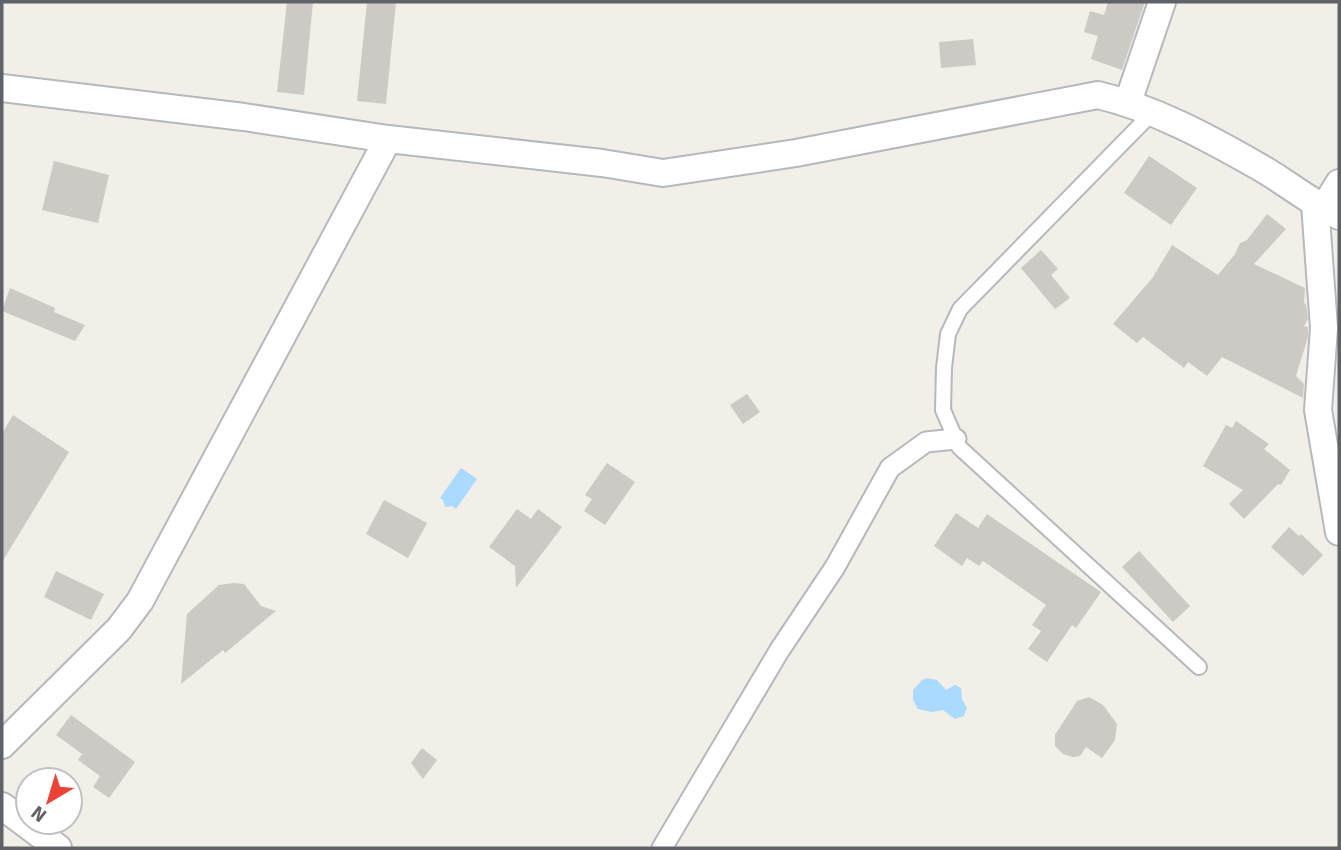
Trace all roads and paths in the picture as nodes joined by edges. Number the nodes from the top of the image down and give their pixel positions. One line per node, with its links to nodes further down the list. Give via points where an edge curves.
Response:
1 (1162, 2): 3 (street)
2 (2, 88): 5 (street)
3 (1128, 102): 4 (street); 5 (street, via 1098,95 796,153 663,173)
4 (1152, 113): 7 (street, via 1258,166); 10 (lane, via 960,309 948,334 944,368 943,410)
5 (388, 139): 13 (street, via 140,601 119,629)
6 (1339, 183): 7 (street)
7 (1326, 210): 8 (street)
8 (1318, 410): 9 (street); 11 (street)
9 (1339, 430)
10 (956, 439): 12 (lane); 16 (street, via 926,442 890,468 835,567 779,651)
11 (1339, 532)
12 (1199, 667)
13 (2, 745)
14 (2, 806): 15 (street)
15 (58, 848)
16 (663, 848)

